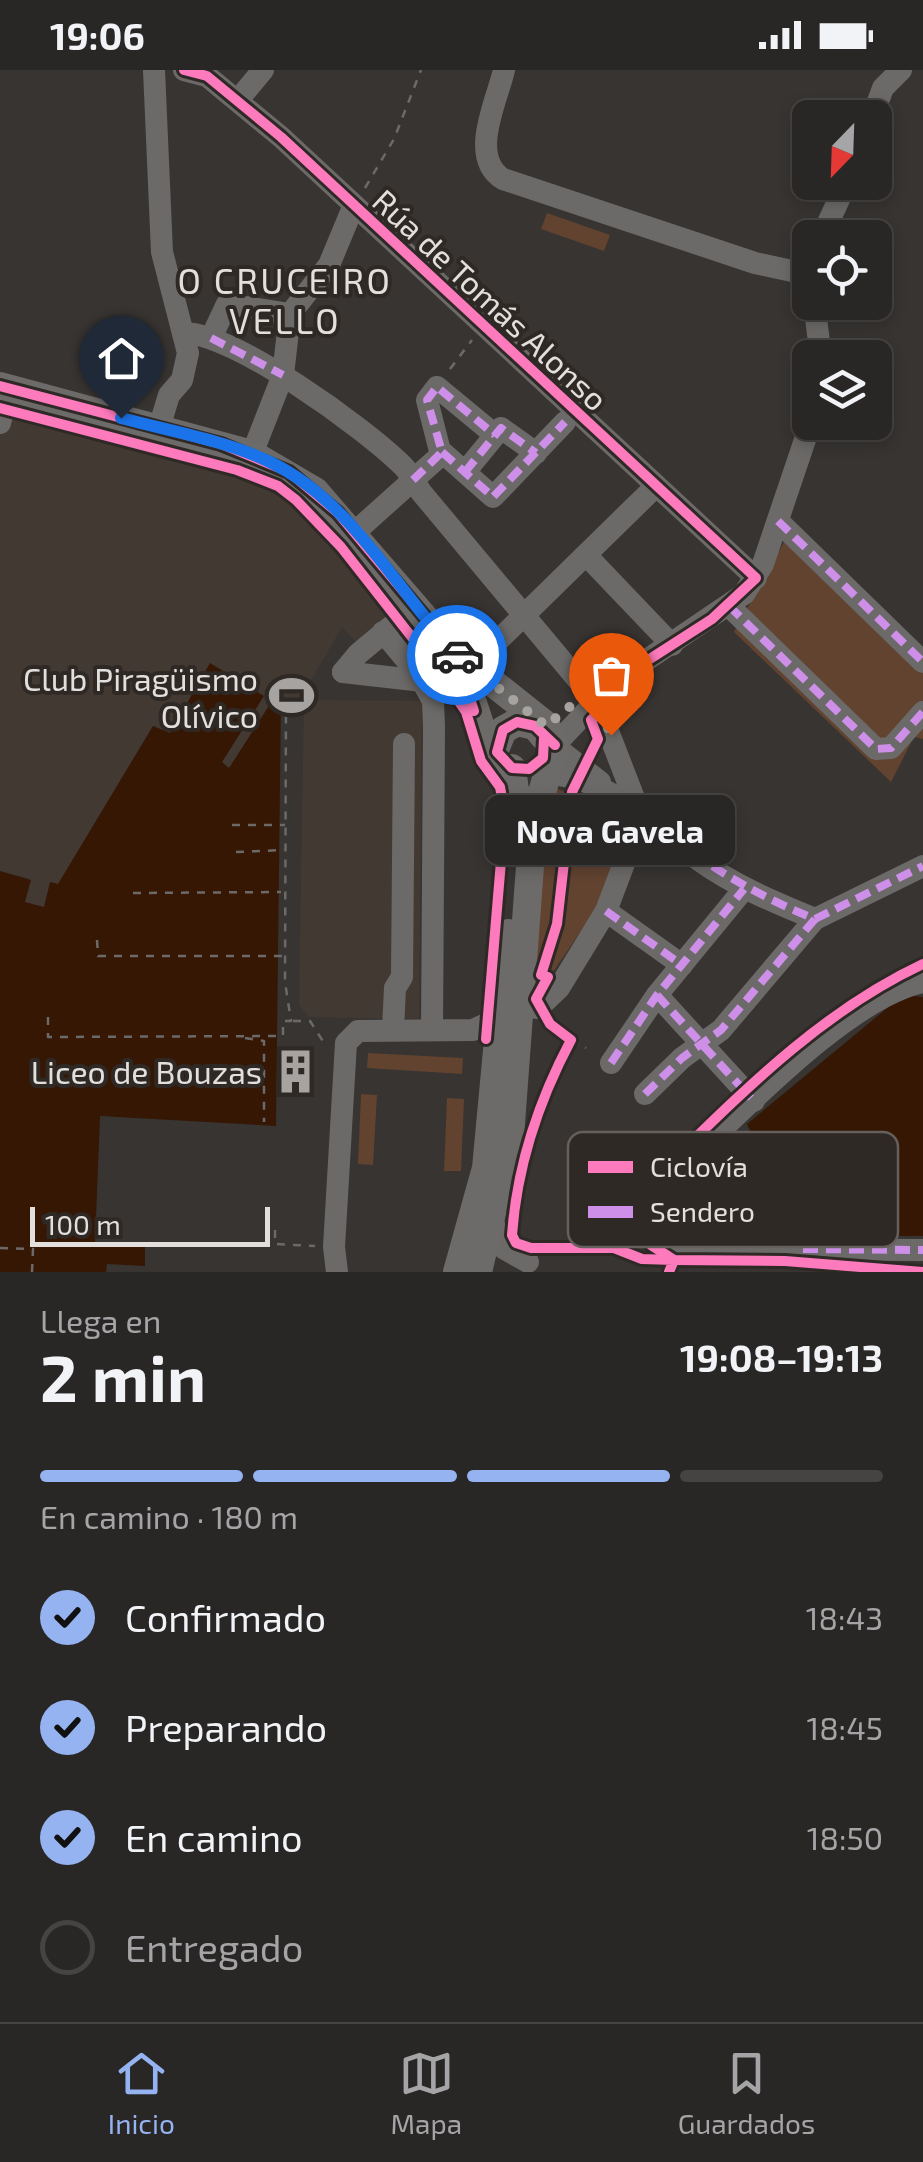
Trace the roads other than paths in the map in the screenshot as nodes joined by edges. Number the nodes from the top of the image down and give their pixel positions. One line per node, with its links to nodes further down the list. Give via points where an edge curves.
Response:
1 (154, 70): 11 (street, via 162,252)
2 (184, 70): 6 (street, Rúa de Tomás Alonso, via 206,76)
3 (262, 70): 6 (street)
4 (504, 70): 9 (street, via 486,140 492,168 503,180)
5 (902, 70): 7 (street)
6 (238, 100): 8 (street, Rúa de Tomás Alonso)
7 (879, 100)
8 (356, 201): 10 (street, via 329,265); 25 (street, Rúa de Tomás Alonso)
9 (792, 271)
10 (290, 314): 12 (street, via 227,304); 13 (street)
11 (183, 333): 12 (street); 17 (street, via 188,363)
12 (210, 338): 13 (street)
13 (283, 375): 22 (street); 24 (street, via 405,467)
14 (4, 387): 15 (street); 17 (main road)
15 (0, 422)
16 (565, 422): 21 (street)
17 (159, 428): 22 (main road)
18 (495, 435): 20 (street, via 437,386 426,400); 21 (street, via 501,428); 23 (street)
19 (805, 440): 26 (street)
20 (442, 452): 23 (street); 24 (street)
21 (536, 452): 23 (street, via 493,496)
22 (252, 454): 27 (main road, via 315,491)
23 (465, 472)
24 (413, 480): 27 (street); 32 (street)
25 (656, 486): 28 (street); 29 (street, Rúa de Tomás Alonso)
26 (778, 522): 29 (street); 35 (street)
27 (354, 532): 30 (main road)
28 (587, 556): 32 (street); 34 (street)
29 (756, 578): 31 (street)
30 (417, 606): 33 (street); 36 (main road)
31 (729, 606): 34 (street); 39 (street, via 876,749 891,748)
32 (523, 615): 36 (street); 38 (street)
33 (383, 632): 37 (street); 37 (street, via 343,672)
34 (672, 645): 38 (street)
35 (923, 662)
36 (461, 663): 37 (street); 41 (main road, via 474,690); 41 (main road, via 496,686); 43 (main road, via 488,756 507,786)
37 (420, 678): 53 (street, via 433,702 434,727)
38 (592, 696): 41 (street); 42 (street)
39 (920, 723)
40 (404, 744): 52 (street, via 402,977 395,988)
41 (533, 750): 42 (street); 43 (main road); 51 (main road, via 536,814)
42 (638, 811): 45 (street); 46 (street)
43 (514, 854): 51 (main road)
44 (921, 873): 47 (street)
45 (744, 889): 47 (street); 48 (street)
46 (606, 911): 48 (street); 51 (street, via 551,1000)
47 (815, 919): 54 (street, via 720,1030)
48 (682, 965): 50 (street)
49 (923, 982): 57 (street, via 898,988 824,1036)
50 (657, 995): 54 (street); 55 (street)
51 (511, 1012): 53 (street, via 473,1030); 59 (main road, via 510,1137); 63 (main road, via 486,1168)
52 (393, 1029): 53 (street); 62 (street, via 358,1031 346,1043)
53 (432, 1030)
54 (702, 1041): 56 (street); 57 (street)
55 (611, 1063)
56 (645, 1094)
57 (754, 1101): 58 (street)
58 (720, 1132)
59 (492, 1220): 64 (main road); 65 (street, via 503,1248 528,1262)
60 (679, 1247): 61 (street)
61 (923, 1250)
62 (337, 1272)
63 (457, 1272)
64 (478, 1272)
65 (497, 1272)

